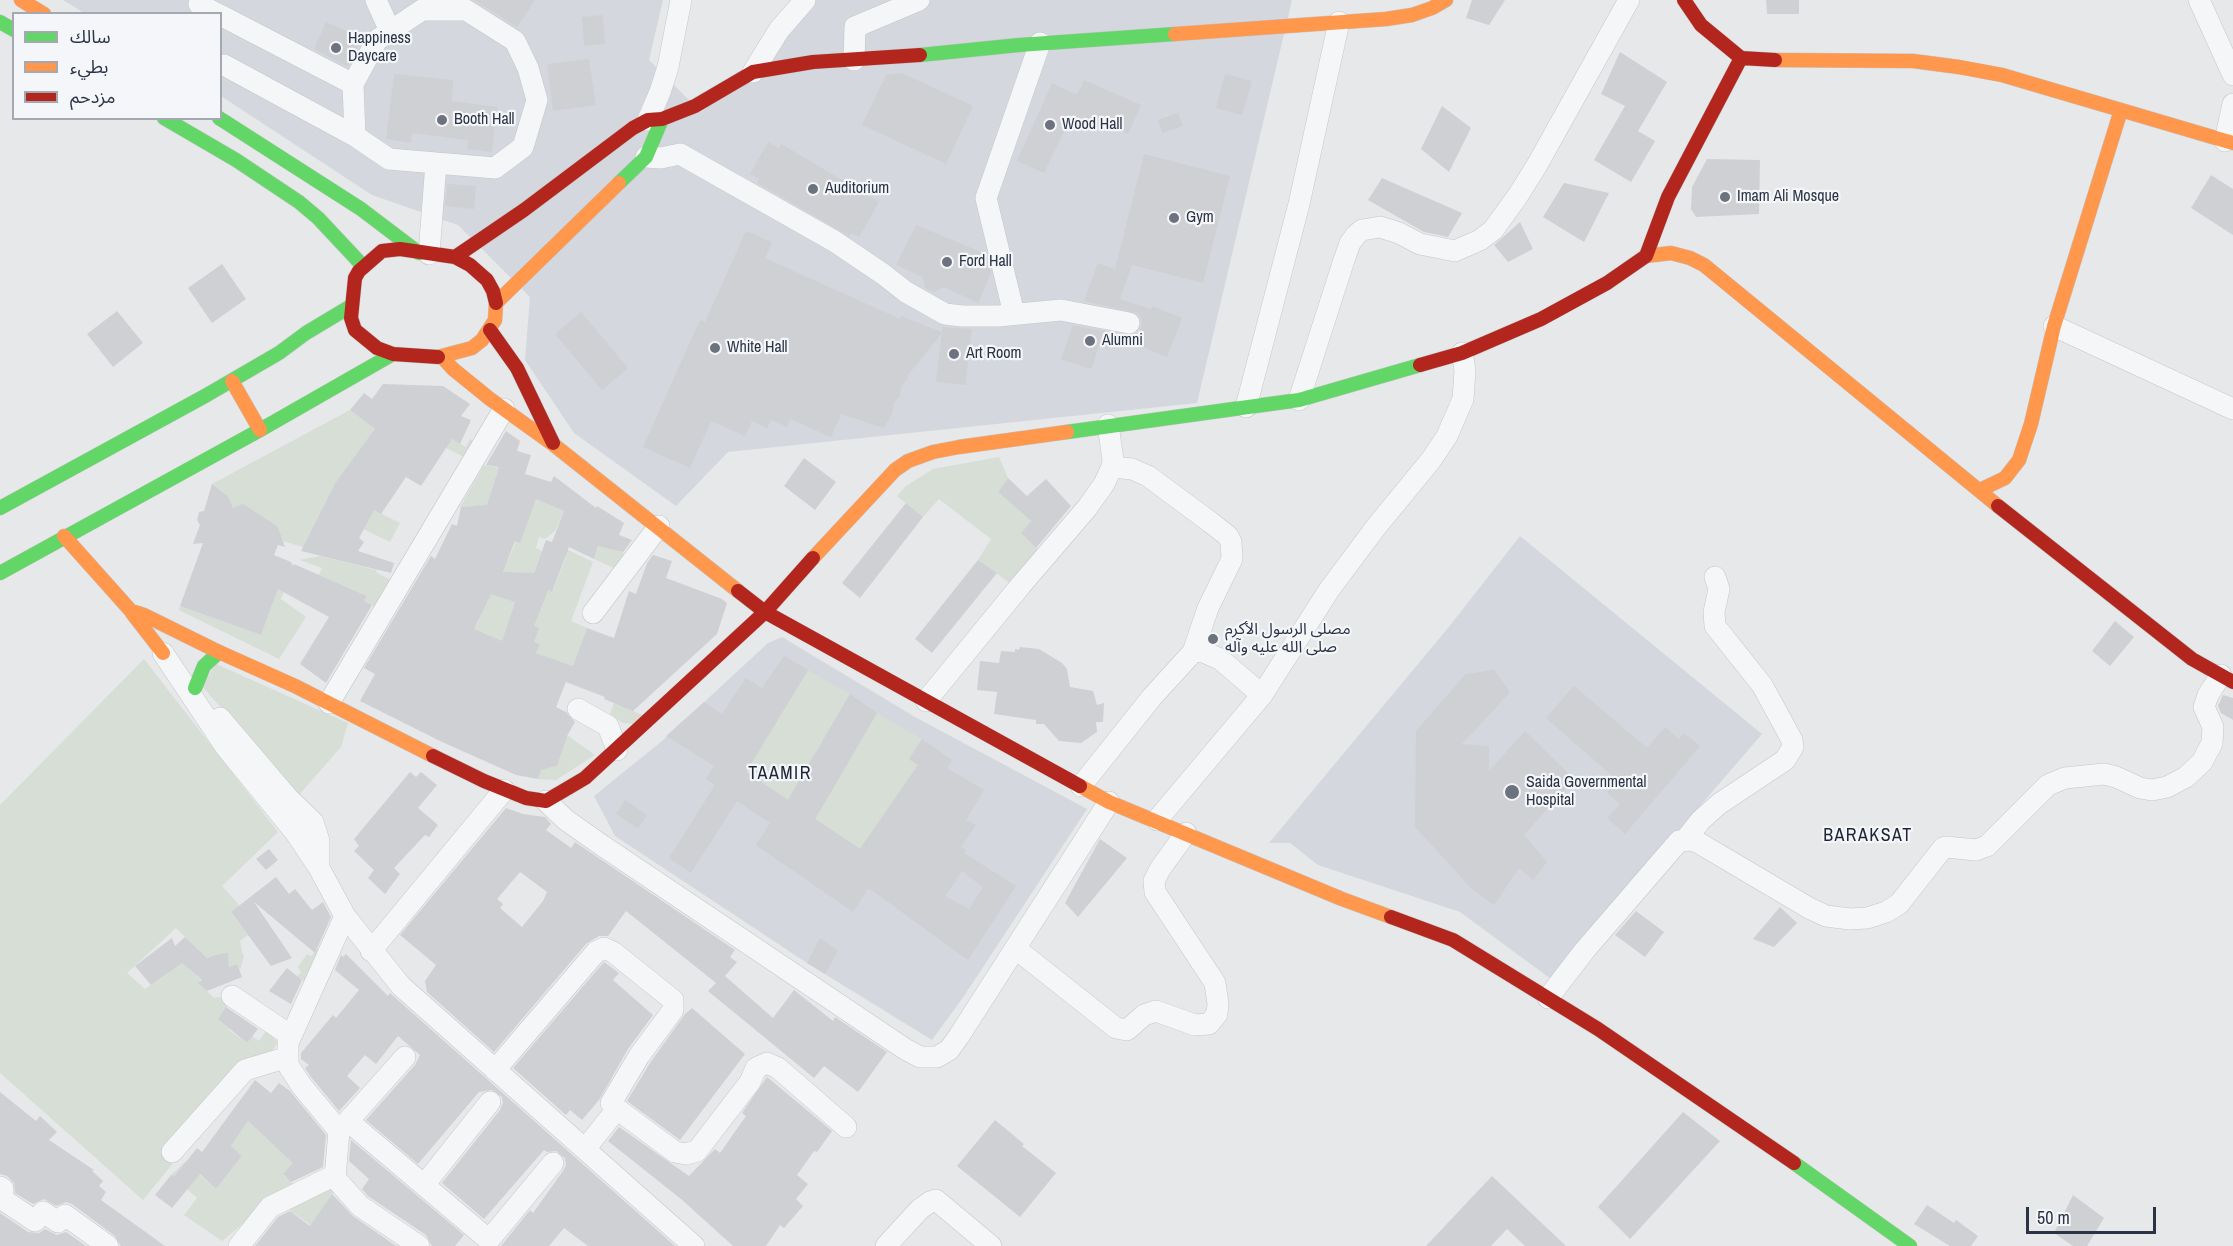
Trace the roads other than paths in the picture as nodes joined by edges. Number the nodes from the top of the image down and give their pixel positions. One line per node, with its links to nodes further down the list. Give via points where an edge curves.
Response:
1 (21, 0): 11 (street)
2 (376, 0): 14 (street)
3 (681, 0): 24 (street)
4 (805, 0): 19 (street, via 779,30)
5 (919, 0): 17 (street, via 855,27)
6 (1446, 0): 13 (street, via 1412,15)
7 (1629, 0): 46 (street, via 1537,165 1493,230 1455,251 1420,244 1380,227 1356,235)
8 (1684, 0): 16 (street, via 1701,25)
9 (2199, 0): 20 (street)
10 (458, 5): 14 (street, via 422,10); 30 (street, via 515,42 537,100 523,147 495,168)
11 (41, 12)
12 (222, 16): 21 (street)
13 (1339, 22): 15 (street); 47 (street, via 1299,204)
14 (390, 31): 21 (street, via 377,40)
15 (1040, 43): 17 (street); 38 (street, via 986,198)
16 (1741, 58): 23 (street, via 1925,62 2002,75); 33 (street, via 1668,197)
17 (854, 60): 19 (street)
18 (224, 65): 27 (street)
19 (753, 72): 24 (street, via 694,106)
20 (2233, 75)
21 (353, 84): 27 (street)
22 (2233, 104): 28 (street)
23 (2121, 110): 28 (street); 40 (street)
24 (655, 119): 29 (street); 34 (street, via 624,133)
25 (167, 120): 31 (street, via 299,202)
26 (221, 120): 31 (street)
27 (355, 136): 30 (street, via 389,159)
28 (2229, 142)
29 (646, 157): 36 (street); 38 (street, via 680,154 834,241 906,292 945,314)
30 (436, 163): 32 (street)
31 (330, 207): 32 (street); 35 (street)
32 (424, 253): 34 (street); 35 (street, via 382,251)
33 (1646, 256): 42 (street, via 1542,319); 54 (street, via 1671,253 1704,265)
34 (455, 257): 36 (street, via 487,280)
35 (363, 266): 37 (street, via 355,278)
36 (496, 303): 41 (street)
37 (351, 306): 43 (street, via 355,330 377,348); 45 (street)
38 (1014, 314): 39 (street, via 1062,310)
39 (1129, 323)
40 (2054, 326): 49 (street); 54 (street, via 2019,460 2005,478)
41 (490, 330): 44 (street, via 472,348); 52 (street, via 517,368)
42 (1462, 353): 46 (street); 68 (street, via 1463,399 1447,436 1329,590)
43 (393, 354): 44 (street); 51 (street)
44 (442, 357): 48 (street)
45 (232, 381): 51 (street); 55 (street)
46 (1299, 399): 47 (street)
47 (1246, 407): 50 (street)
48 (504, 409): 52 (street); 70 (street)
49 (2233, 409)
50 (1108, 425): 53 (street); 61 (street, via 933,452 908,462 866,500)
51 (260, 430): 57 (street)
52 (554, 445): 56 (street)
53 (1112, 467): 64 (street, via 1148,476 1231,542 1232,559 1208,608); 69 (street, via 1087,508)
54 (1980, 490): 66 (street, via 2176,647)
55 (0, 508)
56 (658, 526): 61 (street); 62 (street)
57 (64, 536): 58 (street); 60 (street)
58 (0, 573)
59 (1716, 578): 79 (street, via 1719,589 1715,626 1762,686 1793,747 1785,760 1707,815)
60 (131, 611): 63 (street); 65 (street)
61 (765, 612): 69 (street); 72 (street)
62 (593, 613)
63 (219, 652): 67 (street, via 204,666); 70 (street)
64 (1193, 652): 68 (street, via 1220,659); 73 (street)
65 (162, 653): 67 (street, via 176,663); 80 (street, via 225,746)
66 (2227, 679): 79 (street, via 2208,695 2204,707 2213,727 2212,743 2202,762 2186,777 2152,790 2104,774 2065,778 2048,785 1987,846 1976,850 1942,848 1899,904 1877,915 1850,919 1826,916 1699,843)
67 (195, 688): 80 (street, via 313,822 319,842)
68 (1262, 695): 77 (street)
69 (926, 701): 73 (street)
70 (329, 703): 74 (street)
71 (578, 710): 72 (street, via 608,726)
72 (617, 750): 75 (street, via 585,778)
73 (1081, 786): 76 (street)
74 (504, 790): 75 (street); 83 (street)
75 (546, 801): 82 (street, via 603,846 920,1057 938,1057 949,1050)
76 (1109, 802): 77 (street); 82 (street)
77 (1157, 820): 78 (street)
78 (1186, 833): 82 (street, via 1160,869 1154,881 1155,892 1215,983 1218,1004 1209,1024 1196,1025 1156,1011 1144,1015 1127,1030 1116,1028); 85 (street, via 1342,899 1453,940)
79 (1685, 840): 85 (street, via 1672,849)
80 (319, 868): 81 (street)
81 (345, 916): 83 (street); 86 (street)
82 (1016, 948)
83 (371, 951): 89 (street, via 401,986)
84 (232, 996): 86 (street)
85 (1548, 998): 106 (street, via 1745,1128)
86 (291, 1036): 88 (street)
87 (405, 1057): 92 (street)
88 (288, 1058): 92 (street, via 288,1065 301,1085); 95 (street, via 246,1070)
89 (495, 1070): 91 (street, via 596,952 604,948 673,1000 673,1010 610,1103); 94 (street)
90 (490, 1102): 98 (street)
91 (617, 1109): 93 (street, via 675,1152 697,1151 750,1082 756,1068 767,1063 778,1068); 94 (street)
92 (343, 1126): 97 (street); 98 (street)
93 (846, 1127)
94 (585, 1149): 103 (street)
95 (172, 1152)
96 (553, 1163): 98 (street, via 489,1240)
97 (335, 1175): 101 (street, via 270,1207); 102 (street, via 360,1206)
98 (424, 1185)
99 (0, 1187): 100 (street, via 2,1199 35,1221 43,1212 58,1222 65,1215)
100 (108, 1246)
101 (239, 1246)
102 (419, 1246)
103 (694, 1246)
104 (886, 1246): 105 (street, via 921,1209 936,1200)
105 (991, 1246)
106 (1910, 1246)

